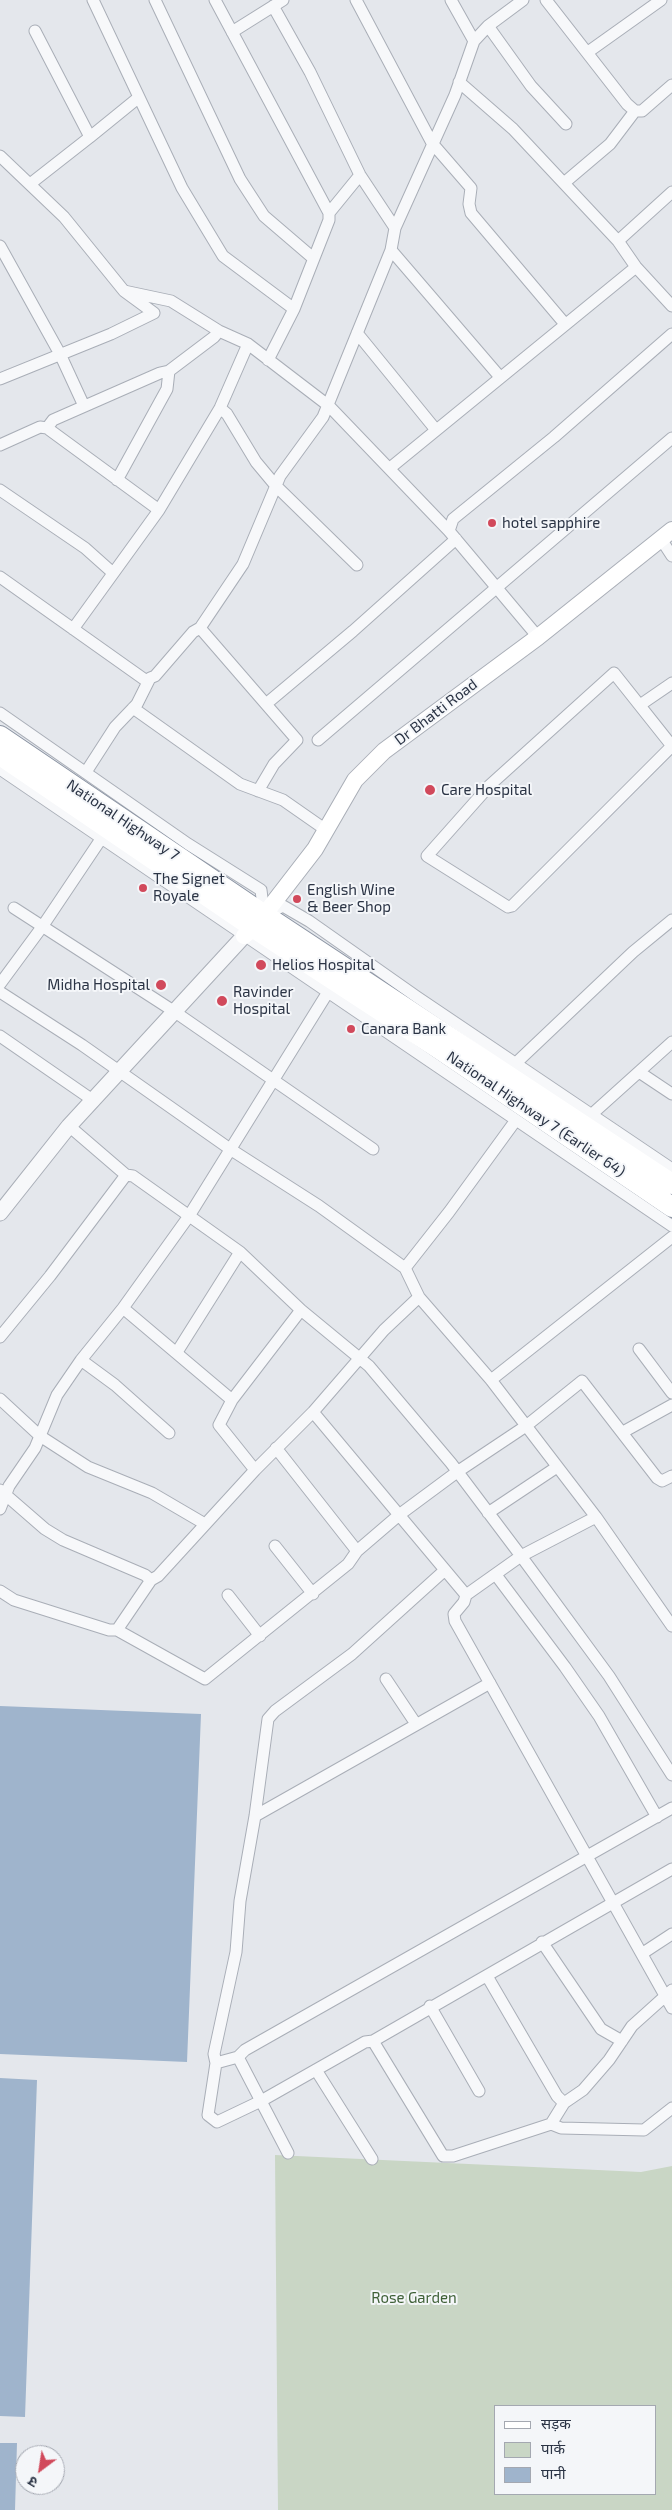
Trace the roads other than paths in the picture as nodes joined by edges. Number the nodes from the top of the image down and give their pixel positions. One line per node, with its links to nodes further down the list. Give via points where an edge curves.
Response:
1 (93, 0): 17 (street)
2 (155, 0): 32 (street, via 240,180 264,216)
3 (215, 0): 12 (street)
4 (356, 0): 21 (street)
5 (451, 0): 13 (street)
6 (523, 0): 10 (street)
7 (546, 0): 14 (street)
8 (661, 0): 14 (street)
9 (278, 3): 12 (street); 23 (street)
10 (488, 26): 13 (street); 19 (street, via 531,86)
11 (35, 31): 20 (street)
12 (232, 32): 27 (street)
13 (474, 41): 15 (street)
14 (588, 52): 18 (street)
15 (460, 82): 21 (street); 25 (street, via 513,129)
16 (672, 86): 18 (street, via 642,111)
17 (138, 98): 20 (street); 36 (street, via 182,188 223,256)
18 (635, 111): 25 (street, via 610,144)
19 (566, 124)
20 (90, 136): 24 (street)
21 (432, 143): 28 (street); 37 (street, via 471,188 471,213)
22 (0, 156): 24 (street)
23 (360, 175): 27 (street); 28 (street)
24 (30, 184): 34 (street, via 64,217)
25 (564, 184): 29 (street)
26 (672, 192): 29 (street)
27 (329, 213): 32 (street)
28 (395, 228): 31 (street)
29 (618, 241): 33 (street)
30 (0, 246): 42 (street)
31 (391, 250): 39 (street); 45 (street)
32 (313, 258): 36 (street)
33 (636, 266): 35 (street); 37 (street)
34 (124, 292): 38 (street, via 172,300); 42 (street, via 154,313)
35 (672, 306)
36 (294, 308): 43 (street)
37 (566, 324): 45 (street)
38 (219, 331): 41 (street); 44 (street)
39 (357, 333): 48 (street); 51 (street)
40 (672, 334): 59 (street, via 554,437 453,519)
41 (248, 344): 43 (street); 49 (street)
42 (60, 354): 46 (street); 47 (street)
43 (268, 360): 48 (street)
44 (169, 371): 47 (street); 55 (street, via 167,389)
45 (500, 377): 51 (street)
46 (0, 379)
47 (84, 406): 50 (street, via 53,420)
48 (329, 406): 54 (street); 56 (street)
49 (220, 408): 56 (street); 58 (street)
50 (47, 428): 53 (street); 55 (street)
51 (436, 430): 54 (street)
52 (672, 438): 65 (street)
53 (0, 445)
54 (390, 468): 59 (street)
55 (117, 480): 58 (street)
56 (276, 486): 62 (street); 66 (street, via 243,564)
57 (0, 490): 63 (street, via 85,548)
58 (159, 510): 63 (street)
59 (452, 535): 65 (street); 71 (street, via 353,631)
60 (666, 535): 61 (street); 68 (main road, Dr Bhatti Road)
61 (672, 556)
62 (357, 565)
63 (113, 572): 67 (street)
64 (0, 577): 67 (street)
65 (499, 588): 68 (street); 76 (street)
66 (200, 628): 69 (street); 71 (street)
67 (73, 629): 69 (street)
68 (538, 637): 84 (main road, Dr Bhatti Road, via 384,751 355,780)
69 (148, 682): 73 (street)
70 (672, 683): 72 (street)
71 (266, 704): 83 (street, via 297,740 274,764)
72 (640, 705): 77 (street); 77 (street, via 614,673 490,785 427,856 508,907 512,906)
73 (133, 708): 80 (street, via 115,727); 83 (street, via 240,784)
74 (0, 713): 80 (street)
75 (0, 736): 88 (highway, National Highway 7)
76 (318, 740)
77 (672, 746)
78 (0, 755): 85 (highway, National Highway 7 (Earlier 64))
79 (0, 769): 81 (street)
80 (86, 772): 88 (street, via 188,844 261,890)
81 (11, 776): 82 (street); 85 (street)
82 (0, 784)
83 (258, 791): 84 (street, via 283,800)
84 (326, 830): 88 (main road, Dr Bhatti Road, via 315,849)
85 (105, 834): 88 (highway, National Highway 7 (Earlier 64)); 89 (street)
86 (14, 908): 89 (street)
87 (672, 920): 96 (street, via 633,952)
88 (254, 926): 92 (street); 93 (street); 96 (street, via 283,906); 109 (highway, National Highway 7); 110 (highway, National Highway 7 (Earlier 64))
89 (42, 927): 90 (street); 93 (street)
90 (0, 984)
91 (0, 992): 98 (street)
92 (328, 992): 99 (street); 103 (street)
93 (175, 1012): 98 (street); 99 (street)
94 (0, 1036): 101 (street)
95 (672, 1042): 97 (street)
96 (516, 1063): 102 (street)
97 (639, 1072): 100 (street); 102 (street)
98 (119, 1073): 101 (street); 105 (street)
99 (272, 1080): 105 (street); 106 (street)
100 (672, 1094)
101 (94, 1101): 104 (street)
102 (591, 1115): 107 (street)
103 (516, 1120): 113 (street); 116 (street)
104 (68, 1126): 108 (street); 111 (street)
105 (230, 1149): 112 (street); 116 (street, via 319,1206)
106 (373, 1149)
107 (672, 1169)
108 (126, 1175): 112 (street, via 133,1176); 120 (street)
109 (672, 1184)
110 (672, 1208)
111 (0, 1213)
112 (189, 1216): 115 (street); 118 (street)
113 (672, 1226)
114 (672, 1237): 125 (street)
115 (240, 1252): 119 (street); 122 (street)
116 (404, 1268): 117 (street)
117 (419, 1297): 123 (street, via 384,1330); 125 (street)
118 (124, 1308): 122 (street); 124 (street)
119 (300, 1310): 123 (street); 128 (street)
120 (0, 1337)
121 (639, 1349): 126 (street)
122 (177, 1352): 128 (street)
123 (360, 1359): 130 (street); 138 (street)
124 (81, 1360): 133 (street); 134 (street, via 57,1396)
125 (491, 1380): 131 (street)
126 (672, 1393)
127 (0, 1400): 134 (street)
128 (232, 1400): 137 (street, via 219,1425)
129 (672, 1405): 132 (street)
130 (312, 1412): 135 (street); 143 (street)
131 (526, 1426): 132 (street, via 582,1381); 136 (street); 138 (street)
132 (623, 1432): 139 (street, via 657,1478 662,1481)
133 (169, 1433)
134 (40, 1436): 140 (street, via 23,1468); 145 (street, via 88,1467 152,1493)
135 (276, 1448): 137 (street); 147 (street)
136 (557, 1466): 142 (street); 144 (street)
137 (255, 1470): 145 (street)
138 (456, 1472): 142 (street); 143 (street)
139 (672, 1476)
140 (4, 1493): 141 (street); 151 (street, via 45,1529 63,1540)
141 (0, 1509)
142 (488, 1513): 148 (street)
143 (398, 1515): 147 (street); 149 (street)
144 (596, 1517): 148 (street); 156 (street)
145 (205, 1524): 151 (street)
146 (275, 1546): 153 (street)
147 (357, 1551): 153 (street, via 348,1564)
148 (521, 1556): 150 (street); 162 (street, via 609,1676)
149 (445, 1570): 155 (street); 164 (street, via 352,1654 268,1719)
150 (496, 1575): 155 (street); 165 (street, via 599,1716)
151 (151, 1580): 157 (street)
152 (0, 1591): 157 (street, via 14,1600)
153 (313, 1594): 158 (street)
154 (228, 1595): 158 (street)
155 (466, 1595): 160 (street, via 454,1614 455,1622)
156 (672, 1626)
157 (118, 1630): 158 (street, via 205,1678)
158 (260, 1636)
159 (386, 1679): 161 (street)
160 (490, 1683): 161 (street); 166 (street)
161 (416, 1724): 164 (street)
162 (672, 1775)
163 (672, 1808): 165 (street)
164 (255, 1816): 179 (street, via 240,1901 236,1952 214,2054)
165 (657, 1817): 166 (street)
166 (586, 1857): 168 (street); 178 (street, via 245,2050)
167 (672, 1869): 168 (street)
168 (612, 1903): 170 (street); 171 (street)
169 (672, 1934): 171 (street)
170 (542, 1942): 172 (street); 177 (street, via 601,2029)
171 (643, 1954): 173 (street)
172 (487, 1976): 174 (street); 183 (street)
173 (668, 1992): 175 (street); 177 (street, via 632,2026)
174 (430, 2006): 176 (street); 181 (street)
175 (672, 2008)
176 (373, 2041): 180 (street, via 365,2042); 185 (street, via 443,2156 453,2156)
177 (622, 2041): 183 (street, via 583,2090)
178 (238, 2057): 179 (street); 182 (street)
179 (216, 2062): 182 (street, via 208,2115 217,2122)
180 (316, 2070): 182 (street); 187 (street)
181 (479, 2091)
182 (261, 2101): 186 (street)
183 (564, 2103): 185 (street)
184 (672, 2108): 185 (street, via 644,2130 561,2128)
185 (551, 2124)
186 (288, 2153)
187 (372, 2159)

